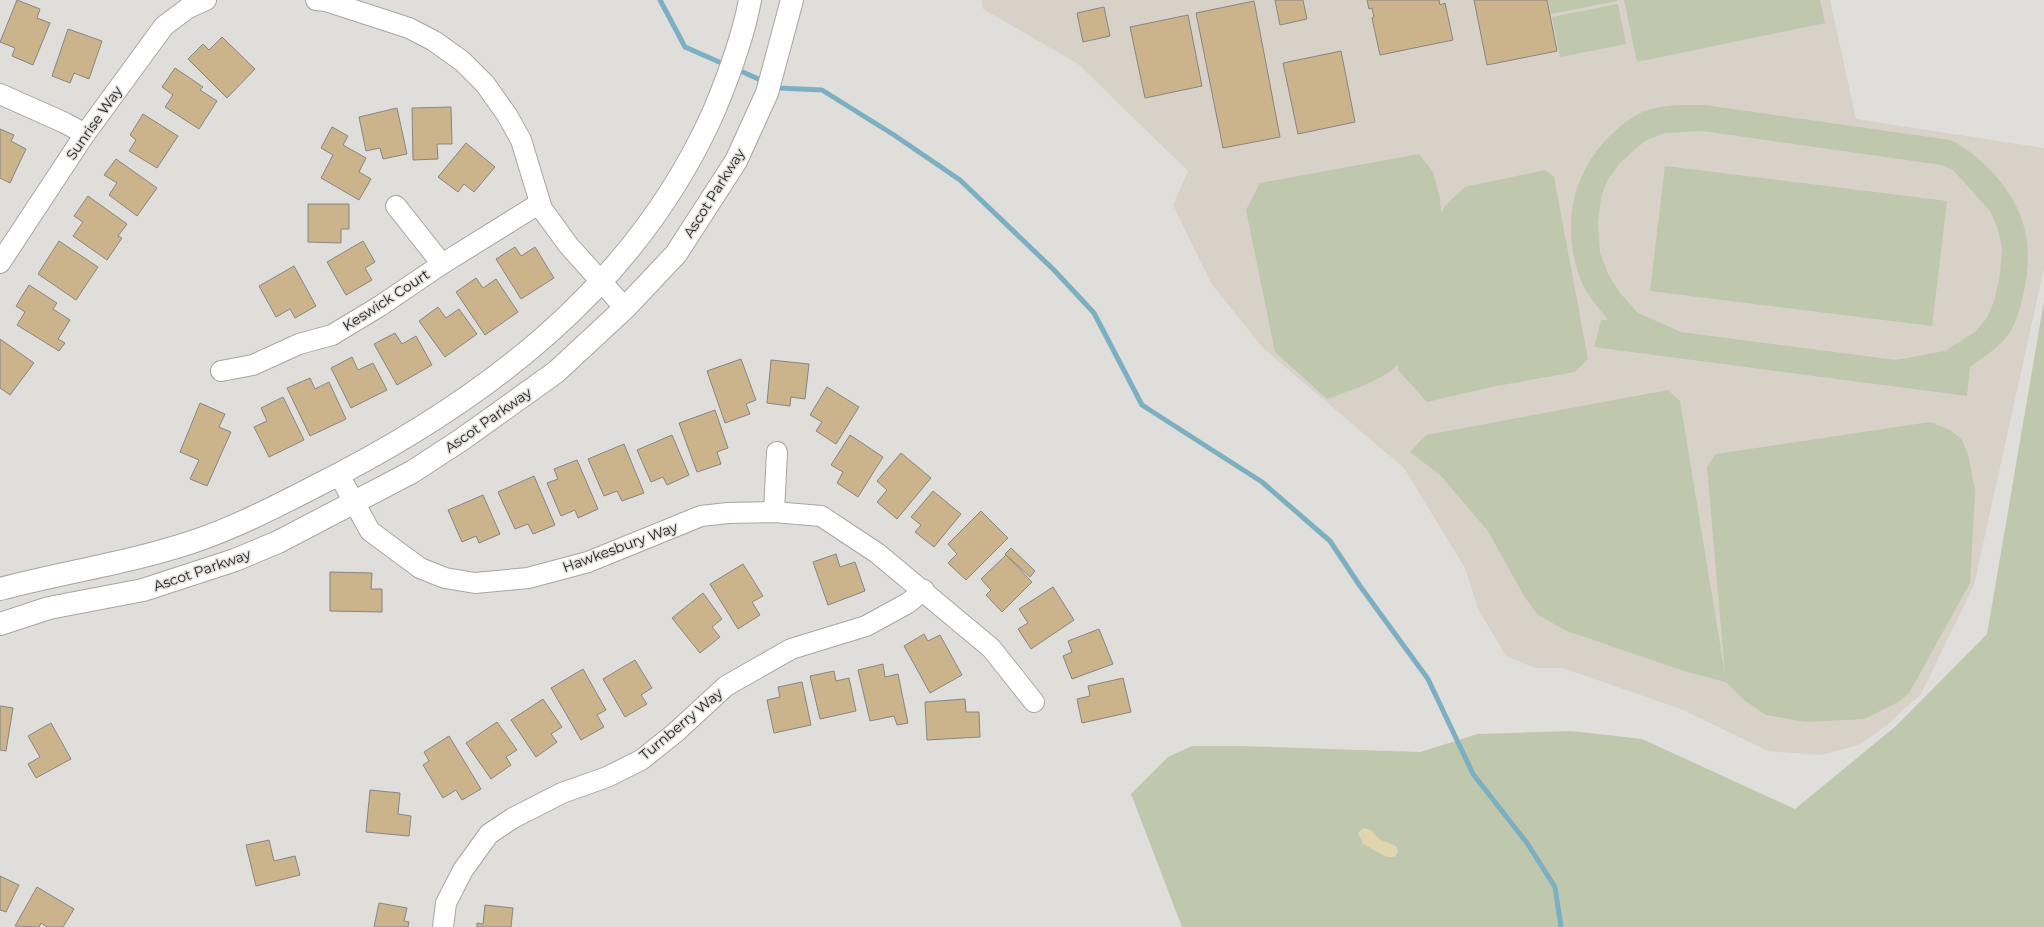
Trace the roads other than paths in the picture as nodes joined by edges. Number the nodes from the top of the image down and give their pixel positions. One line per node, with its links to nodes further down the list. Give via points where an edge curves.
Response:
1 (206, 0): 6 (street, Sunrise Way, via 188,8 164,26)
2 (316, 0): 7 (street, via 408,28 434,41 462,61 485,84 521,140)
3 (750, 0): 11 (main road, via 724,88 704,133 668,198)
4 (792, 0): 12 (main road, Ascot Parkway, via 767,93 736,161 676,254)
5 (0, 94): 6 (street)
6 (85, 134): 9 (street, Sunrise Way)
7 (540, 203): 10 (street, Keswick Court); 11 (street, via 569,246)
8 (396, 206): 10 (street)
9 (0, 263)
10 (442, 264): 13 (street, Keswick Court, via 332,336 299,344 254,365)
11 (602, 281): 12 (street); 15 (main road, via 559,326 525,354 404,440)
12 (625, 308): 16 (main road, Ascot Parkway, via 556,372 503,411 412,472)
13 (221, 371)
14 (777, 452): 17 (street)
15 (339, 475): 16 (street, Hawkesbury Way); 18 (main road, via 259,515 192,542)
16 (353, 503): 17 (street, Hawkesbury Way, via 370,531 420,568 445,578 475,583 528,578 588,562 701,516); 20 (main road, Ascot Parkway, via 278,542 235,560 143,590 49,608)
17 (774, 512): 19 (street, Hawkesbury Way, via 822,516 877,553)
18 (0, 589)
19 (924, 590): 21 (street, Hawkesbury Way, via 991,648); 22 (street, Turnberry Way, via 908,604 866,626 791,649 726,686 641,760 607,777 562,793 513,818 489,834 463,870 446,903)
20 (0, 624)
21 (1034, 702)
22 (442, 927)

